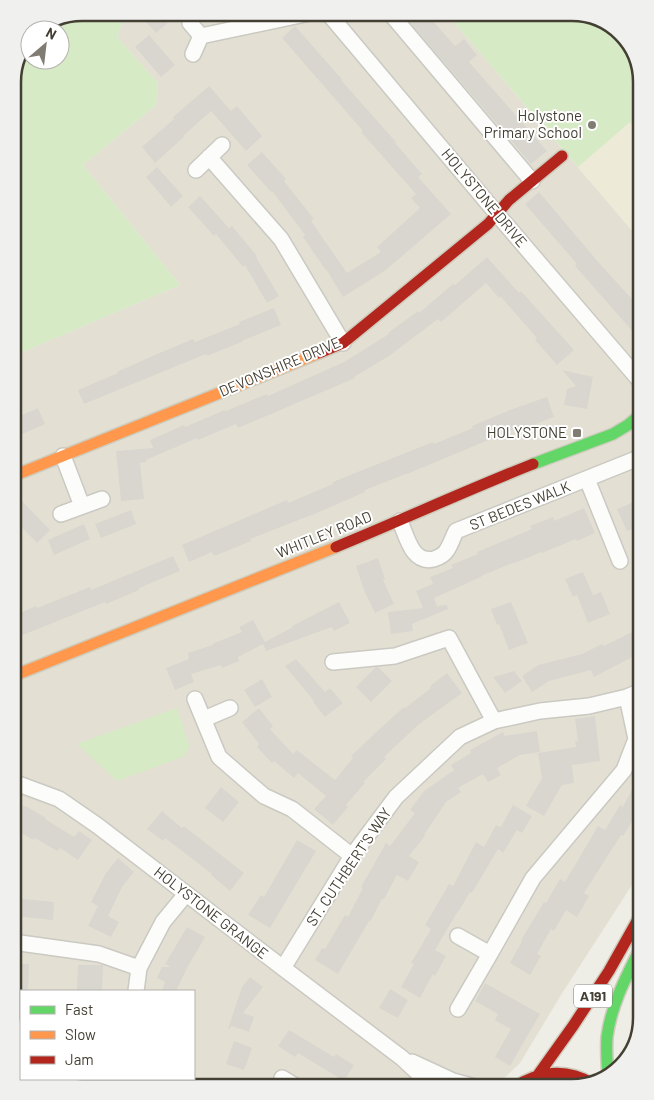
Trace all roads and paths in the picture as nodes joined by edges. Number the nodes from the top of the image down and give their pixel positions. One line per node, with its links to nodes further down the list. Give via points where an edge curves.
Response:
1 (272, 21): 5 (street)
2 (335, 21): 12 (street, HOLYSTONE DRIVE)
3 (397, 21): 11 (street)
4 (190, 23): 5 (street)
5 (201, 36): 6 (street)
6 (193, 54)
7 (222, 145): 9 (street)
8 (562, 156): 11 (street, DEVONSHIRE DRIVE)
9 (209, 157): 10 (street); 13 (street, via 281,239)
10 (196, 170)
11 (532, 181): 12 (street, DEVONSHIRE DRIVE)
12 (497, 214): 13 (street, DEVONSHIRE DRIVE); 14 (street, HOLYSTONE DRIVE)
13 (343, 343): 16 (street, DEVONSHIRE DRIVE)
14 (633, 372)
15 (633, 421): 23 (street, WHITLEY ROAD, via 614,434)
16 (63, 456): 18 (street, DEVONSHIRE DRIVE); 21 (street)
17 (633, 461): 19 (street, ST BEDES WALK)
18 (21, 473)
19 (587, 479): 23 (street, ST BEDES WALK, via 456,532 447,550 431,560 420,558 411,549); 24 (street, ST BEDES WALK)
20 (102, 499): 21 (street)
21 (82, 506): 22 (street)
22 (60, 514)
23 (400, 521): 26 (street, WHITLEY ROAD)
24 (620, 562)
25 (333, 662): 32 (street, via 395,656 450,638)
26 (21, 672)
27 (633, 695): 28 (street, ST. CUTHBERT'S WAY)
28 (627, 698): 32 (street, ST. CUTHBERT'S WAY); 33 (street)
29 (195, 699): 31 (street)
30 (230, 708): 31 (street)
31 (204, 719): 36 (street, via 219,757 264,796 292,809)
32 (494, 721): 36 (street, ST. CUTHBERT'S WAY, via 460,737 438,756 396,797)
33 (633, 726)
34 (633, 748): 41 (street, via 624,770 533,878)
35 (21, 785): 37 (street, HOLYSTONE GRANGE, via 59,799)
36 (352, 856): 44 (street, ST. CUTHBERT'S WAY)
37 (186, 894): 43 (street, via 164,922); 44 (street, HOLYSTONE GRANGE)
38 (633, 930): 49 (street, A191, via 573,1026)
39 (458, 936): 41 (street)
40 (21, 943): 43 (street, via 99,954)
41 (490, 954): 46 (street)
42 (633, 964): 48 (street, A191, via 613,1008 607,1038)
43 (139, 968): 45 (street)
44 (283, 968): 47 (street, HOLYSTONE GRANGE)
45 (136, 990)
46 (458, 1009)
47 (402, 1058): 51 (street, HOLYSTONE GRANGE); 52 (street, HOLYSTONE GRANGE)
48 (608, 1067)
49 (538, 1074): 50 (street, via 565,1074); 53 (street, A191)
50 (579, 1078)
51 (424, 1079)
52 (449, 1079)
53 (529, 1079)

